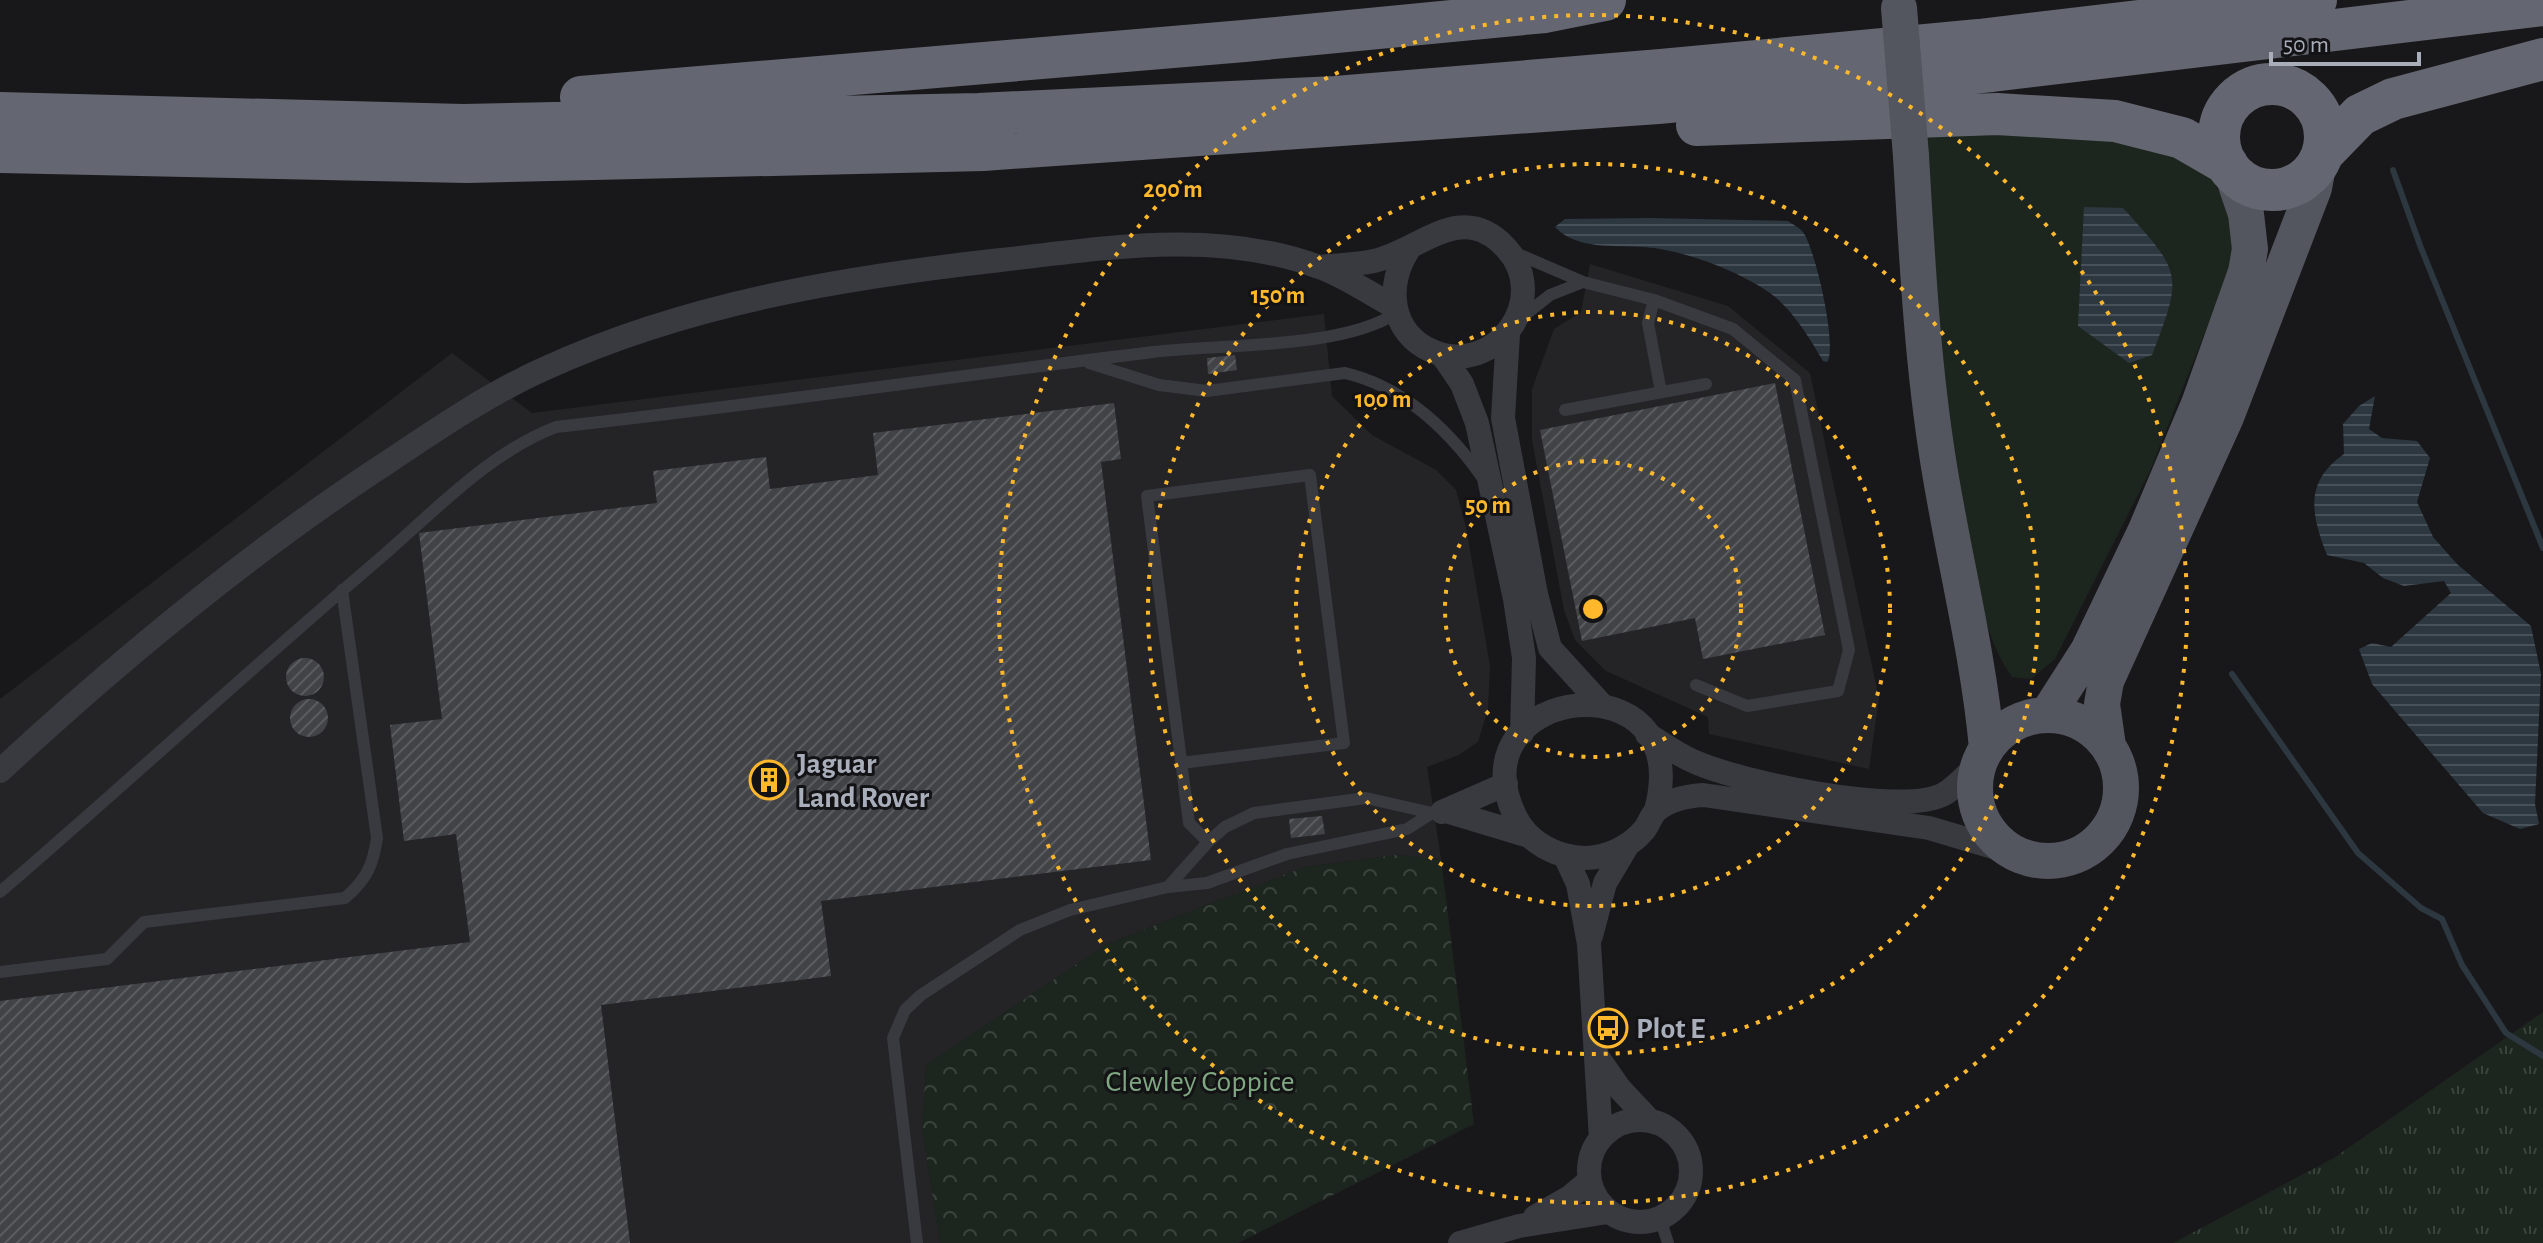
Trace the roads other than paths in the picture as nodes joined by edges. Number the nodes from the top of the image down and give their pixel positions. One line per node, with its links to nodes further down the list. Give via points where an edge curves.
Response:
1 (1605, 0): 6 (highway, via 1545,12 1244,41 557,99)
2 (2316, 0): 7 (highway, via 1979,40 1336,97 1026,112 463,125)
3 (1899, 4): 26 (main road, bridge, via 1921,322 1938,458)
4 (2543, 5): 8 (highway, via 1992,71)
5 (2543, 59): 10 (highway, via 2393,99 2360,115)
6 (0, 94)
7 (0, 113)
8 (1343, 127): 9 (highway, via 983,150 467,162); 11 (highway, via 1532,132 1997,114 2115,121 2182,138)
9 (0, 152)
10 (2321, 157): 11 (highway, via 2309,175 2277,189 2244,181); 11 (highway, via 2324,125 2311,101 2288,86 2260,85 2235,99 2221,123 2219,137); 32 (main road, via 2314,188 2226,417 2106,681 2102,704)
11 (2229, 167): 29 (main road, via 2246,214 2246,272 2146,530 2088,651)
12 (1409, 249): 13 (street, via 1431,234 1458,227 1476,230); 14 (street, via 1373,261); 17 (street, via 1395,276)
13 (1507, 249): 15 (lane); 18 (street, via 1523,282)
14 (1319, 267): 17 (street); 35 (street, via 1203,244 1120,247 884,274 770,295 634,333 544,369 439,428 309,514 181,613)
15 (1583, 282): 16 (lane); 18 (lane, via 1550,295)
16 (1654, 300): 22 (lane, via 1648,323); 27 (lane, via 1733,329 1795,380 1849,650 1838,691 1747,706)
17 (1396, 310): 19 (street, via 1415,340); 20 (lane, via 1367,329)
18 (1513, 327): 19 (street, via 1479,354); 28 (street, via 1503,418 1536,594 1550,648)
19 (1443, 356): 24 (street, via 1462,384 1477,423)
20 (1084, 361): 24 (lane, via 1159,385 1207,391 1345,373 1362,377 1425,413 1454,438); 25 (lane, via 556,427 532,436 487,467)
21 (1706, 384): 22 (lane)
22 (1661, 392): 23 (lane)
23 (1565, 410)
24 (1491, 489): 30 (street, via 1524,658)
25 (342, 590): 45 (lane); 47 (lane, via 377,838 364,881 345,898 144,922 107,959)
26 (1980, 671): 29 (main road, via 2003,700); 33 (main road)
27 (1696, 685)
28 (1601, 704): 30 (street, via 1549,710); 31 (street, via 1618,710)
29 (2040, 716): 32 (main road, via 2075,720); 33 (main road, via 2007,728)
30 (1522, 733): 36 (street, via 1507,766)
31 (1646, 734): 33 (street, via 1694,762 1757,782 1912,802 1941,795); 37 (street, via 1661,770)
32 (2108, 746): 42 (main road, via 2120,775 2120,797 2102,837 2064,859 2041,861)
33 (1983, 755): 42 (main road, via 1976,802 2000,843)
34 (1181, 763): 34 (lane, via 1147,496 1310,475 1344,743); 40 (lane, via 1189,823)
35 (0, 771)
36 (1506, 784): 38 (street); 39 (street, via 1513,812)
37 (1656, 810): 41 (street); 42 (street, via 1687,796 1715,796 1929,828)
38 (1439, 812): 39 (street); 40 (lane, via 1366,798 1319,804 1254,813); 44 (lane, via 1407,829 1287,854 1207,883)
39 (1529, 836): 43 (street)
40 (1208, 842): 44 (lane)
41 (1627, 846): 43 (street, via 1607,855); 46 (street, via 1605,883)
42 (2020, 855)
43 (1565, 856): 46 (street, via 1578,884)
44 (1168, 887): 55 (lane, via 1070,910 1020,930 905,1010 893,1038 894,1069)
45 (0, 892)
46 (1589, 944): 48 (street)
47 (0, 972)
48 (1597, 1056): 49 (street); 50 (street)
49 (1650, 1121): 50 (street, via 1623,1123); 53 (street, via 1678,1137 1691,1166 1684,1197)
50 (1601, 1138): 51 (street, via 1589,1165)
51 (1589, 1181): 52 (street); 54 (street)
52 (1608, 1212): 53 (street, via 1624,1220); 54 (street)
53 (1660, 1218): 57 (lane)
54 (1519, 1226): 56 (street)
55 (917, 1243)
56 (1460, 1243)
57 (1668, 1243)

